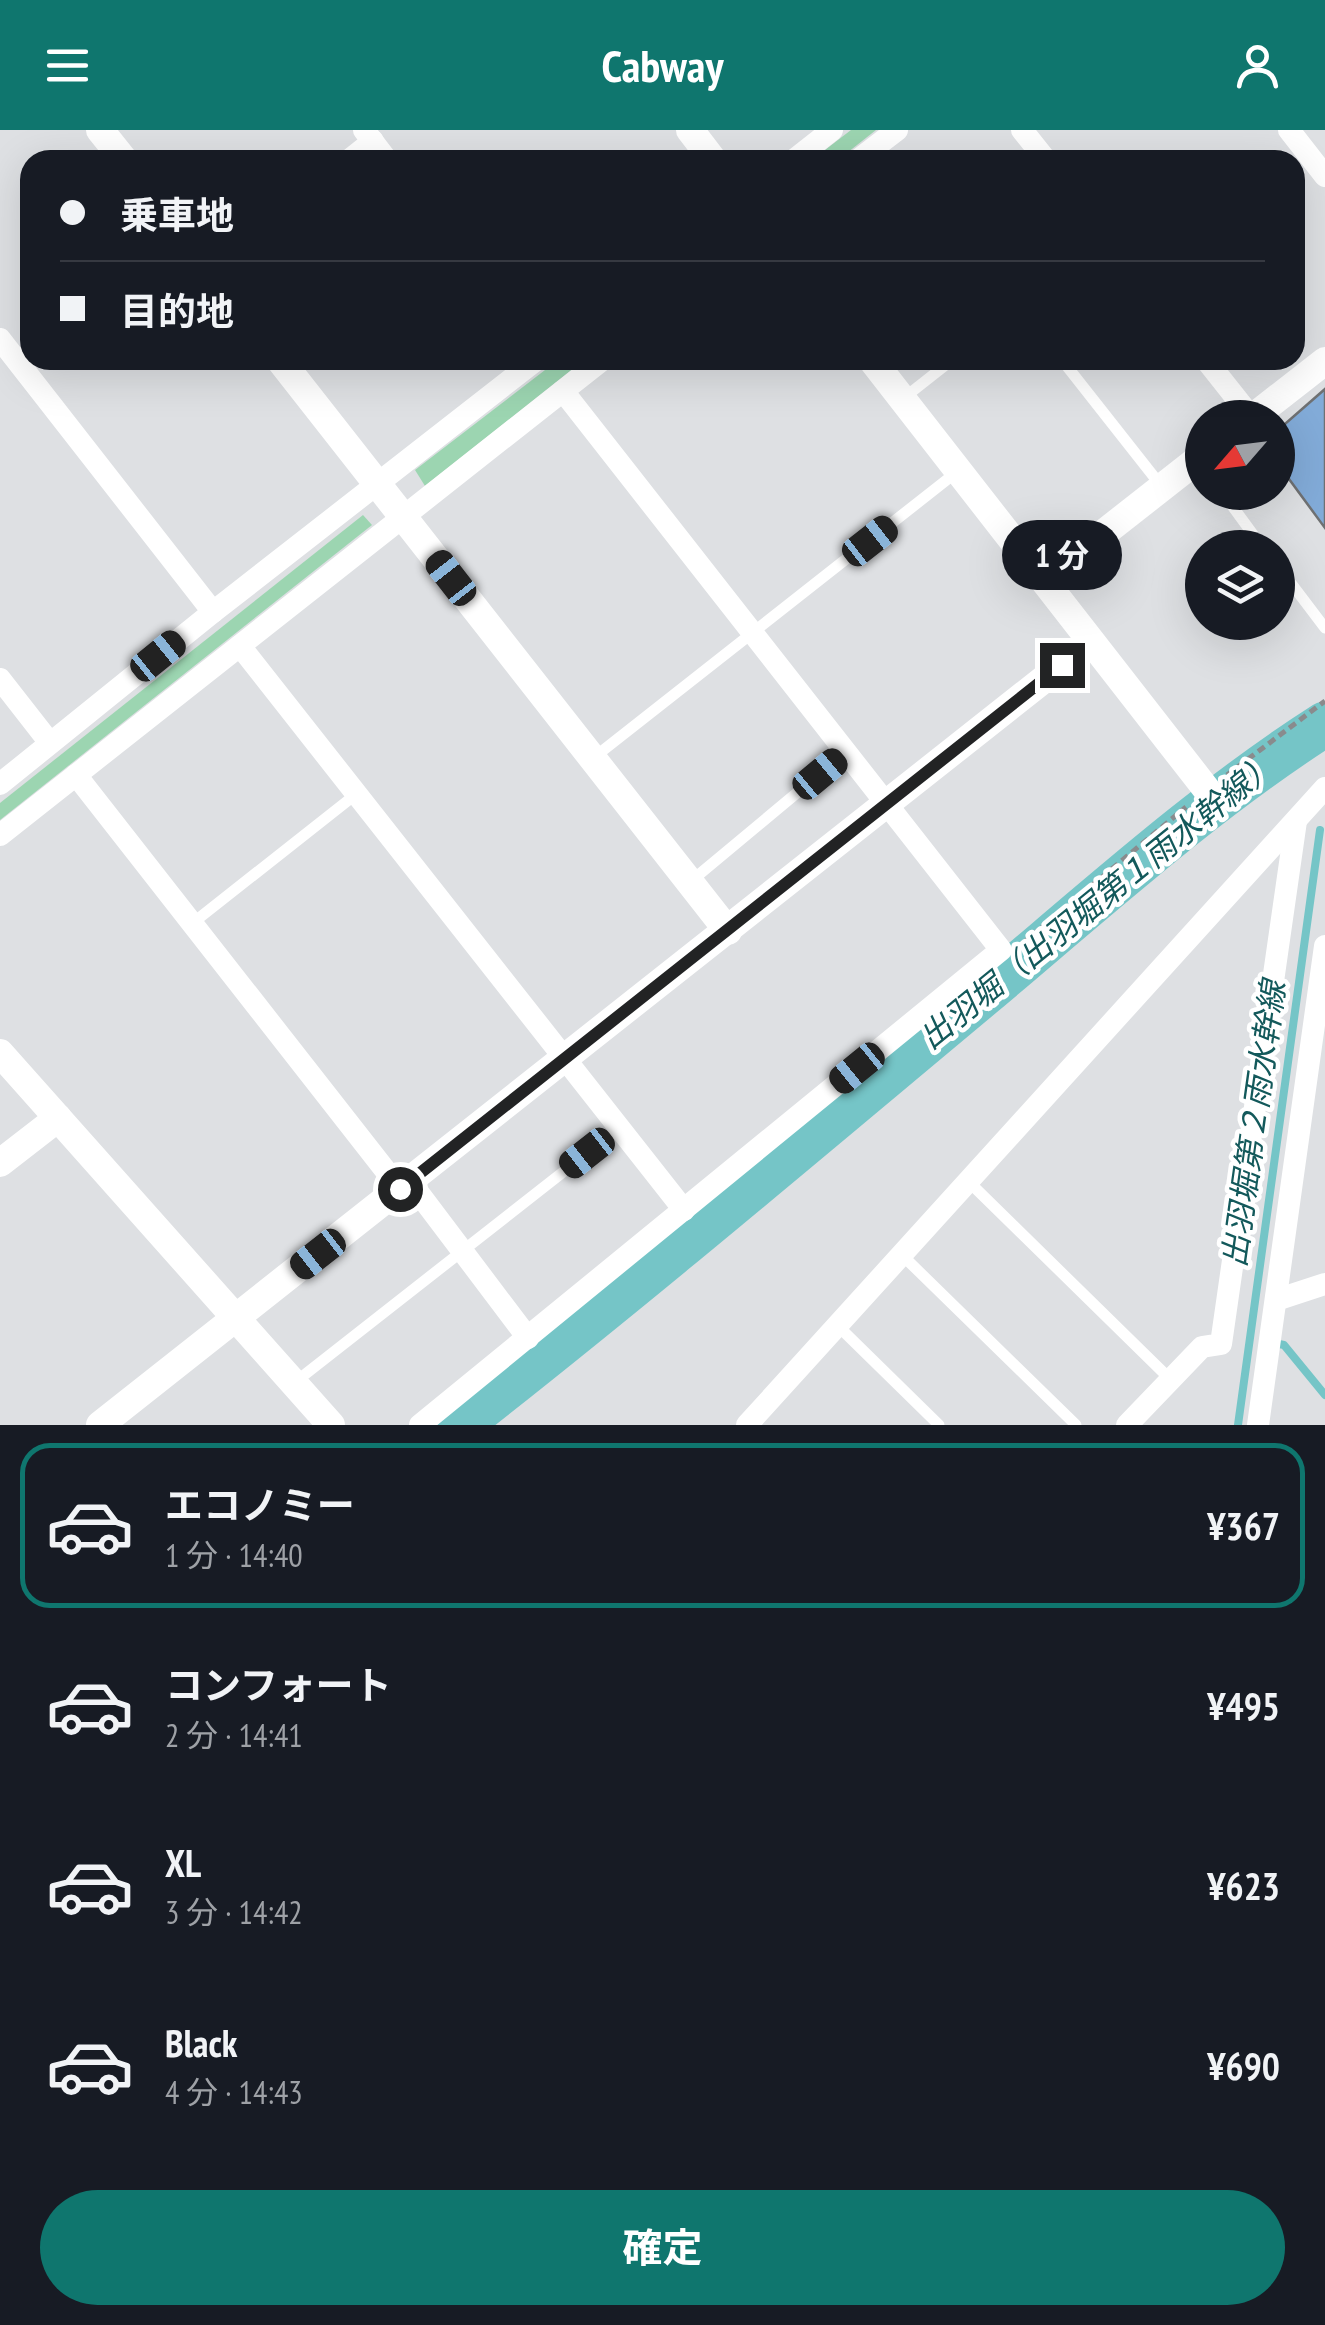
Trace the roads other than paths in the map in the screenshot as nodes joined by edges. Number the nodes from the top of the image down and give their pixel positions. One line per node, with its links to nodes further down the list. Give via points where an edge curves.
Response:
1 (100, 130): 7 (street)
2 (690, 130): 8 (street)
3 (832, 130): 9 (street)
4 (897, 130): 10 (street)
5 (1022, 130): 11 (street)
6 (1289, 130): 12 (street)
7 (116, 150)
8 (706, 150)
9 (807, 150)
10 (871, 150)
11 (1038, 150)
12 (1305, 150)
13 (1305, 150): 14 (street)
14 (1325, 176)
15 (0, 339): 16 (street)
16 (20, 355)
17 (1325, 361): 29 (street)
18 (38, 370): 37 (street)
19 (288, 370): 32 (street)
20 (523, 370): 32 (street)
21 (590, 370): 26 (street)
22 (880, 370): 27 (street)
23 (939, 370): 27 (lane)
24 (1070, 370): 33 (lane)
25 (1214, 370): 28 (street)
26 (562, 392): 34 (street); 39 (street)
27 (903, 399): 30 (street)
28 (1238, 400)
29 (1275, 400)
30 (958, 471): 35 (street); 39 (lane)
31 (1185, 471): 33 (street)
32 (377, 485): 34 (street); 37 (street)
33 (1162, 486): 35 (street)
34 (404, 518): 41 (street); 45 (street)
35 (1044, 580): 40 (street)
36 (1295, 588): 38 (lane)
37 (212, 612): 43 (street)
38 (1325, 628)
39 (753, 634): 44 (street); 45 (lane)
40 (1091, 642): 49 (street); 51 (street)
41 (240, 646): 46 (street); 50 (street)
42 (0, 679): 43 (street)
43 (50, 744): 47 (street)
44 (846, 752): 51 (street); 54 (lane)
45 (592, 759): 54 (street)
46 (76, 775): 53 (street); 55 (street)
47 (0, 784)
48 (1325, 788): 52 (street)
49 (1207, 790)
50 (356, 795): 55 (lane); 59 (street)
51 (887, 806): 56 (street); 65 (street, via 1001,950)
52 (1296, 821): 63 (street); 73 (street, via 1221,1344 1202,1346)
53 (0, 834)
54 (690, 882): 56 (street)
55 (194, 922): 64 (street)
56 (728, 931): 59 (street)
57 (1325, 946): 69 (street)
58 (0, 1052): 60 (street)
59 (564, 1060): 61 (street); 64 (street)
60 (58, 1118): 62 (street); 70 (street)
61 (618, 1129): 65 (street); 66 (lane)
62 (0, 1163)
63 (967, 1180): 67 (street); 73 (lane)
64 (405, 1186): 66 (street); 70 (street)
65 (684, 1210): 72 (street)
66 (463, 1250): 72 (street); 74 (lane)
67 (901, 1254): 71 (street); 80 (lane)
68 (1325, 1284): 69 (street)
69 (1276, 1300): 82 (street)
70 (235, 1319): 74 (street); 76 (street)
71 (837, 1325): 75 (street); 79 (lane)
72 (528, 1338): 78 (street)
73 (1170, 1380): 81 (street)
74 (294, 1384): 77 (street)
75 (758, 1421)
76 (100, 1425)
77 (331, 1425)
78 (420, 1425)
79 (939, 1425)
80 (1076, 1425)
81 (1127, 1425)
82 (1258, 1425)

